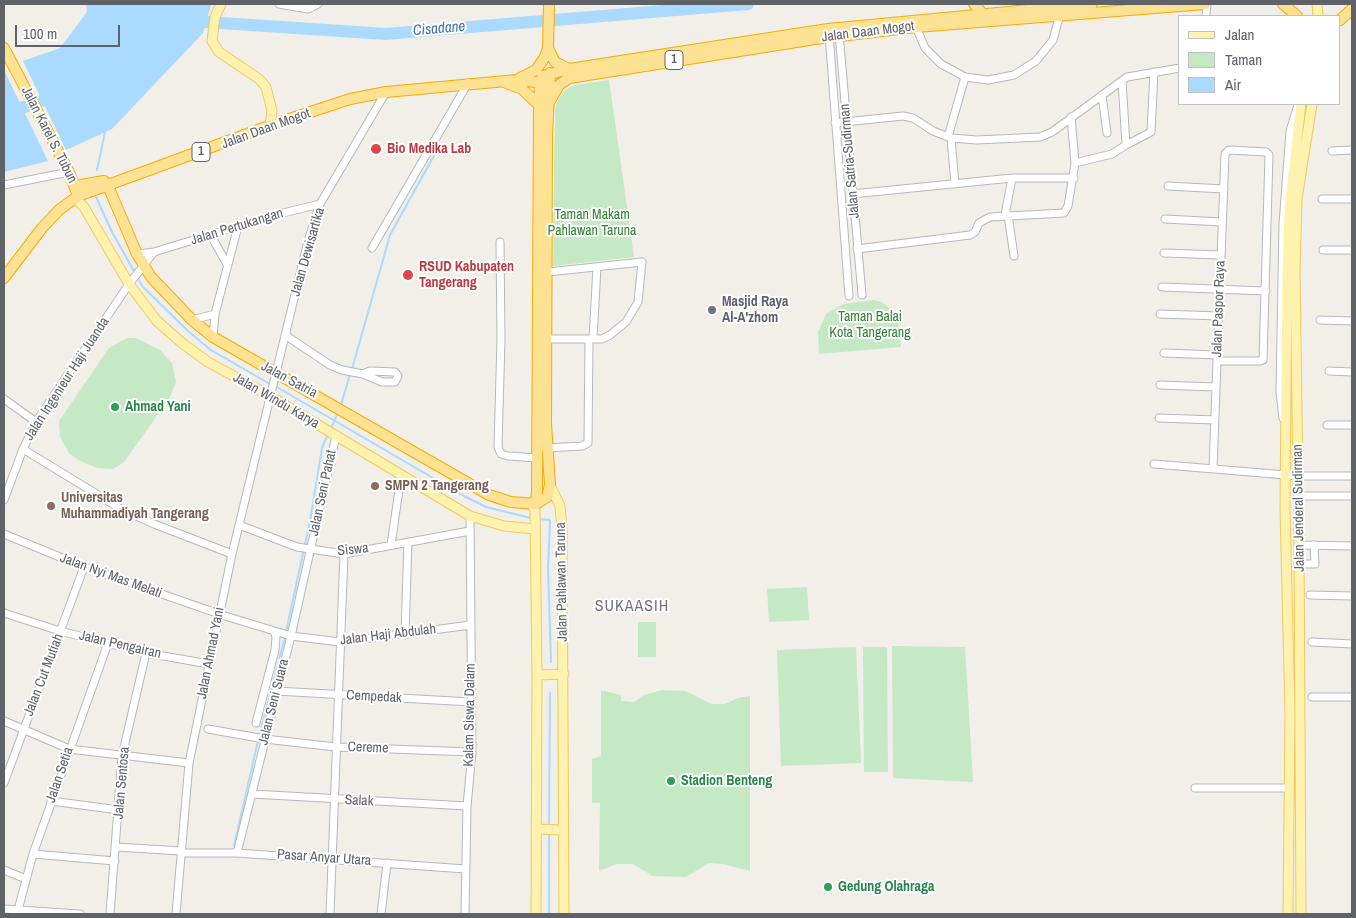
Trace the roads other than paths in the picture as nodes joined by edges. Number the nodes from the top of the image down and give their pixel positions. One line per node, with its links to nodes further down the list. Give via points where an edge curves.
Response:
1 (221, 4): 39 (main road, via 211,34 212,42 219,52 259,79 266,88 272,111)
2 (279, 4): 3 (street, via 308,8)
3 (318, 4)
4 (550, 4): 18 (highway)
5 (974, 4): 11 (highway)
6 (1092, 4): 11 (highway, Jalan Daan Mogot / 1)
7 (1202, 4): 12 (highway, Jalan Daan Mogot / 1)
8 (1283, 4): 13 (highway)
9 (961, 7): 14 (highway)
10 (1352, 9): 15 (highway)
11 (982, 13): 14 (highway, Jalan Daan Mogot / 1)
12 (1060, 14): 16 (highway, Jalan Daan Mogot / 1); 24 (street, via 1053,40 1036,61 1014,75 988,80)
13 (1296, 15)
14 (955, 16): 17 (highway, Jalan Daan Mogot / 1)
15 (1341, 19)
16 (916, 27): 17 (highway, Jalan Daan Mogot / 1); 24 (street, via 925,48 941,64)
17 (834, 32): 21 (highway, Jalan Daan Mogot / 1); 33 (highway, Jalan Daan Mogot / 1, via 569,78 559,85); 37 (street, Jalan Satria-Sudirman); 38 (street, Jalan Satria-Sudirman)
18 (548, 46): 21 (highway, via 556,62); 25 (highway, via 536,70)
19 (4, 48): 46 (highway, Jalan Karel S. Tubun)
20 (1178, 68): 22 (street)
21 (569, 69): 23 (highway, Jalan Daan Mogot / 1)
22 (1154, 72): 28 (street, via 1133,75); 42 (street, via 1151,132)
23 (550, 73): 27 (highway, Jalan Daan Mogot / 1); 30 (highway, Jalan Pahlawan Taruna)
24 (965, 77): 41 (street)
25 (517, 80): 26 (highway, Jalan Daan Mogot / 1); 27 (highway, Jalan Daan Mogot / 1)
26 (501, 81): 29 (highway, Jalan Daan Mogot / 1); 33 (highway)
27 (540, 81): 30 (highway); 33 (highway, Jalan Pahlawan Taruna)
28 (1122, 81): 32 (street); 42 (street)
29 (468, 83): 31 (highway, Jalan Daan Mogot / 1); 66 (street)
30 (549, 88): 33 (highway, Jalan Pahlawan Taruna)
31 (386, 92): 39 (highway, Jalan Daan Mogot / 1, via 350,99); 59 (street, Jalan Dewisartika)
32 (1102, 95): 36 (street); 40 (street)
33 (544, 105): 78 (highway, Jalan Pahlawan Taruna); 114 (highway, Jalan Pahlawan Taruna)
34 (1300, 105): 118 (main road, Jalan Jenderal Sudirman, via 1288,210)
35 (1312, 105): 119 (main road, Jalan Jenderal Sudirman, via 1297,200)
36 (1071, 117): 41 (street, via 1040,137); 45 (street)
37 (846, 122): 38 (street); 41 (street, via 903,116 913,118); 56 (street, Jalan Satria-Sudirman)
38 (835, 123): 85 (street, Jalan Satria-Sudirman)
39 (270, 126): 47 (highway, Jalan Daan Mogot / 1)
40 (1107, 133)
41 (949, 138): 50 (street)
42 (1126, 145): 45 (street, via 1112,154)
43 (1352, 150): 44 (street)
44 (1332, 151)
45 (1076, 163): 49 (street)
46 (69, 172): 51 (street); 55 (highway, Jalan Karel S. Tubun)
47 (131, 178): 52 (highway, Jalan Daan Mogot / 1); 55 (highway, via 119,177)
48 (1012, 178): 49 (street); 50 (street); 60 (street)
49 (1074, 178): 60 (street, via 1064,213)
50 (955, 184): 56 (street)
51 (4, 185)
52 (108, 186): 55 (highway, Jalan Daan Mogot / 1); 72 (highway, Jalan Satria)
53 (1168, 186): 54 (street)
54 (1224, 189): 62 (street, Jalan Paspor Raya); 83 (street, Jalan Paspor Raya, via 1225,154 1229,150 1268,153)
55 (76, 193): 79 (highway, Jalan Daan Mogot / 1, via 42,228); 80 (main road, Jalan Windu Karya)
56 (852, 194): 67 (street, Jalan Satria-Sudirman)
57 (1322, 199): 58 (street)
58 (1352, 199)
59 (320, 204): 63 (street, Jalan Pertukangan); 92 (street, Jalan Dewisartika)
60 (1007, 215): 67 (street, via 990,217 979,223 970,235); 74 (street)
61 (1165, 220): 62 (street)
62 (1222, 222): 73 (street, Jalan Paspor Raya)
63 (238, 226): 64 (street, Jalan Pertukangan); 75 (street)
64 (210, 234): 70 (street, Jalan Pertukangan); 75 (street)
65 (500, 242): 114 (street, via 498,446 501,454)
66 (372, 248)
67 (857, 249): 84 (street, Jalan Satria-Sudirman)
68 (1323, 250): 69 (street)
69 (1352, 250)
70 (154, 252): 72 (street, Jalan Pertukangan); 76 (street)
71 (1164, 253): 73 (street)
72 (137, 254): 76 (highway, Jalan Satria)
73 (1221, 255): 82 (street, Jalan Paspor Raya)
74 (1014, 256)
75 (227, 264): 86 (street)
76 (144, 267): 80 (street, Jalan Ingenieur Haji Juanda); 89 (highway, Jalan Satria)
77 (597, 267): 78 (street); 95 (street); 95 (street, via 642,262 640,295 631,315 610,336)
78 (548, 272): 94 (highway, Jalan Pahlawan Taruna)
79 (4, 278)
80 (130, 283): 104 (main road, Jalan Windu Karya, via 157,321 182,343 208,362); 108 (street, Jalan Ingenieur Haji Juanda)
81 (1162, 287): 82 (street)
82 (1220, 289): 83 (street); 88 (street, Jalan Paspor Raya)
83 (1266, 291): 97 (street, via 1262,361)
84 (862, 295)
85 (849, 296)
86 (215, 314): 89 (street); 93 (street)
87 (1160, 314): 88 (street)
88 (1219, 316): 97 (street, Jalan Paspor Raya)
89 (192, 320): 93 (highway, Jalan Satria)
90 (1320, 320): 91 (street)
91 (1352, 321)
92 (286, 333): 100 (street, Jalan Dewisartika); 101 (street, via 300,346 342,370)
93 (213, 337): 100 (highway, Jalan Satria)
94 (547, 339): 95 (street); 112 (highway, Jalan Pahlawan Taruna)
95 (591, 339): 112 (street, via 588,443)
96 (1164, 353): 97 (street)
97 (1217, 358): 103 (street, Jalan Paspor Raya)
98 (1329, 372): 99 (street)
99 (1352, 372)
100 (275, 374): 104 (street, Jalan Dewisartika); 125 (highway, Jalan Satria, via 489,495)
101 (363, 374)
102 (1160, 385): 103 (street)
103 (1216, 387): 107 (street, Jalan Paspor Raya)
104 (270, 395): 111 (main road, Jalan Windu Karya); 127 (street, Jalan Ahmad Yani)
105 (4, 398): 108 (street)
106 (1159, 418): 107 (street)
107 (1215, 420): 116 (street, Jalan Paspor Raya)
108 (36, 422): 113 (street, Jalan Ingenieur Haji Juanda)
109 (1326, 425): 110 (street)
110 (1352, 425)
111 (335, 435): 117 (main road, Jalan Windu Karya); 136 (street, Jalan Seni Pahat)
112 (546, 448): 121 (highway, Jalan Pahlawan Taruna)
113 (23, 449): 124 (street, Jalan Ingenieur Haji Juanda); 137 (street, via 121,509)
114 (537, 458): 125 (highway, Jalan Pahlawan Taruna, via 537,496)
115 (1154, 464): 116 (street)
116 (1213, 469): 118 (street)
117 (402, 476): 126 (main road, Jalan Windu Karya); 132 (street)
118 (1286, 476): 119 (street); 176 (main road, Jalan Jenderal Sudirman)
119 (1298, 476): 120 (street); 122 (main road, Jalan Jenderal Sudirman)
120 (1352, 476)
121 (550, 485): 125 (highway, via 544,500); 156 (main road, Jalan Pahlawan Taruna, via 560,506 562,529)
122 (1298, 496): 123 (street); 133 (main road, Jalan Jenderal Sudirman)
123 (1352, 496)
124 (4, 500)
125 (533, 508): 128 (main road, Jalan Pahlawan Taruna)
126 (470, 516): 128 (main road, Jalan Windu Karya, via 504,526); 129 (street, Kalam Siswa Dalam)
127 (239, 525): 136 (street, Siswa); 137 (street, Jalan Ahmad Yani)
128 (535, 527): 157 (main road, Jalan Pahlawan Taruna)
129 (470, 531): 131 (street, Siswa); 145 (street, Kalam Siswa Dalam)
130 (4, 534): 140 (street, Jalan Nyi Mas Melati)
131 (408, 542): 132 (street, Siswa); 148 (street)
132 (391, 545): 138 (street, Siswa)
133 (1300, 545): 134 (street); 139 (main road, Jalan Jenderal Sudirman)
134 (1314, 545): 135 (street); 139 (street, via 1315,564)
135 (1352, 546)
136 (309, 550): 138 (street, Siswa); 149 (street, Jalan Seni Suara)
137 (232, 554): 144 (street, Jalan Ahmad Yani)
138 (344, 554): 150 (street)
139 (1300, 564): 205 (main road, Jalan Jenderal Sudirman)
140 (84, 567): 144 (street, Jalan Nyi Mas Melati); 146 (street, Jalan Cut Mutiah)
141 (1310, 595): 142 (street)
142 (1352, 596)
143 (4, 613): 146 (street, Jalan Pengairan)
144 (219, 614): 147 (street, Jalan Haji Abdulah); 155 (street, Jalan Ahmad Yani)
145 (471, 625): 148 (street, Jalan Haji Abdulah); 162 (street, Kalam Siswa Dalam)
146 (60, 631): 152 (street, Jalan Pengairan); 165 (street, Jalan Cut Mutiah)
147 (275, 631): 149 (street, Jalan Haji Abdulah); 164 (street, via 275,650)
148 (405, 635): 150 (street, Jalan Haji Abdulah)
149 (289, 636): 150 (street, Jalan Haji Abdulah); 158 (street, Jalan Seni Suara)
150 (340, 642): 159 (street)
151 (1312, 642): 153 (street)
152 (108, 643): 154 (street, Jalan Pengairan); 169 (street, Jalan Setia)
153 (1352, 644)
154 (146, 653): 155 (street, Jalan Pengairan); 171 (street, Jalan Sentosa)
155 (209, 664): 173 (street, Jalan Ahmad Yani)
156 (564, 674): 157 (main road); 183 (main road, Jalan Pahlawan Taruna)
157 (537, 675): 182 (main road, Jalan Pahlawan Taruna)
158 (276, 692): 159 (street, Cempedak); 167 (street, Jalan Seni Suara)
159 (338, 695): 162 (street, Cempedak); 168 (street)
160 (1312, 697): 161 (street)
161 (1352, 697)
162 (472, 702): 170 (street, Kalam Siswa Dalam)
163 (4, 722): 165 (street)
164 (256, 724)
165 (23, 729): 169 (street); 172 (street, Jalan Cut Mutiah)
166 (208, 729): 167 (street, Cereme)
167 (261, 738): 168 (street, Cereme); 177 (street, Jalan Seni Suara)
168 (336, 747): 170 (street, Cereme); 178 (street)
169 (69, 749): 171 (street); 179 (street, Jalan Setia)
170 (472, 752): 180 (street, Kalam Siswa Dalam)
171 (122, 756): 173 (street); 181 (street, Jalan Sentosa)
172 (7, 763): 174 (street, Jalan Cut Mutiah)
173 (189, 763): 185 (street, Jalan Ahmad Yani)
174 (4, 783)
175 (1195, 788): 176 (street)
176 (1288, 788): 204 (main road, Jalan Jenderal Sudirman)
177 (252, 794): 178 (street, Salak); 186 (street, Jalan Seni Suara)
178 (334, 800): 180 (street, Salak); 188 (street)
179 (51, 801): 181 (street); 187 (street, Jalan Setia)
180 (467, 806): 191 (street, Kalam Siswa Dalam)
181 (119, 810): 184 (street, Jalan Sentosa)
182 (539, 829): 183 (main road); 202 (main road, Jalan Pahlawan Taruna)
183 (560, 830): 203 (main road, Jalan Pahlawan Taruna)
184 (117, 847): 185 (street, Pasar Anyar Utara); 189 (street, Jalan Sentosa)
185 (181, 852): 186 (street, Pasar Anyar Utara); 198 (street, Jalan Ahmad Yani)
186 (237, 853): 188 (street, Pasar Anyar Utara)
187 (33, 854): 189 (street); 193 (street, Jalan Setia)
188 (332, 859): 190 (street, Pasar Anyar Utara); 199 (street)
189 (116, 862): 197 (street, Jalan Sentosa)
190 (387, 863): 191 (street, Pasar Anyar Utara); 200 (street)
191 (466, 869): 201 (street, Kalam Siswa Dalam)
192 (4, 870): 193 (street)
193 (26, 879): 195 (street, Jalan Setia)
194 (4, 909): 195 (street)
195 (18, 910): 196 (street)
196 (80, 914)
197 (110, 914)
198 (176, 914)
199 (330, 914)
200 (381, 914)
201 (464, 914)
202 (536, 914)
203 (564, 914)
204 (1288, 914)
205 (1301, 914)

